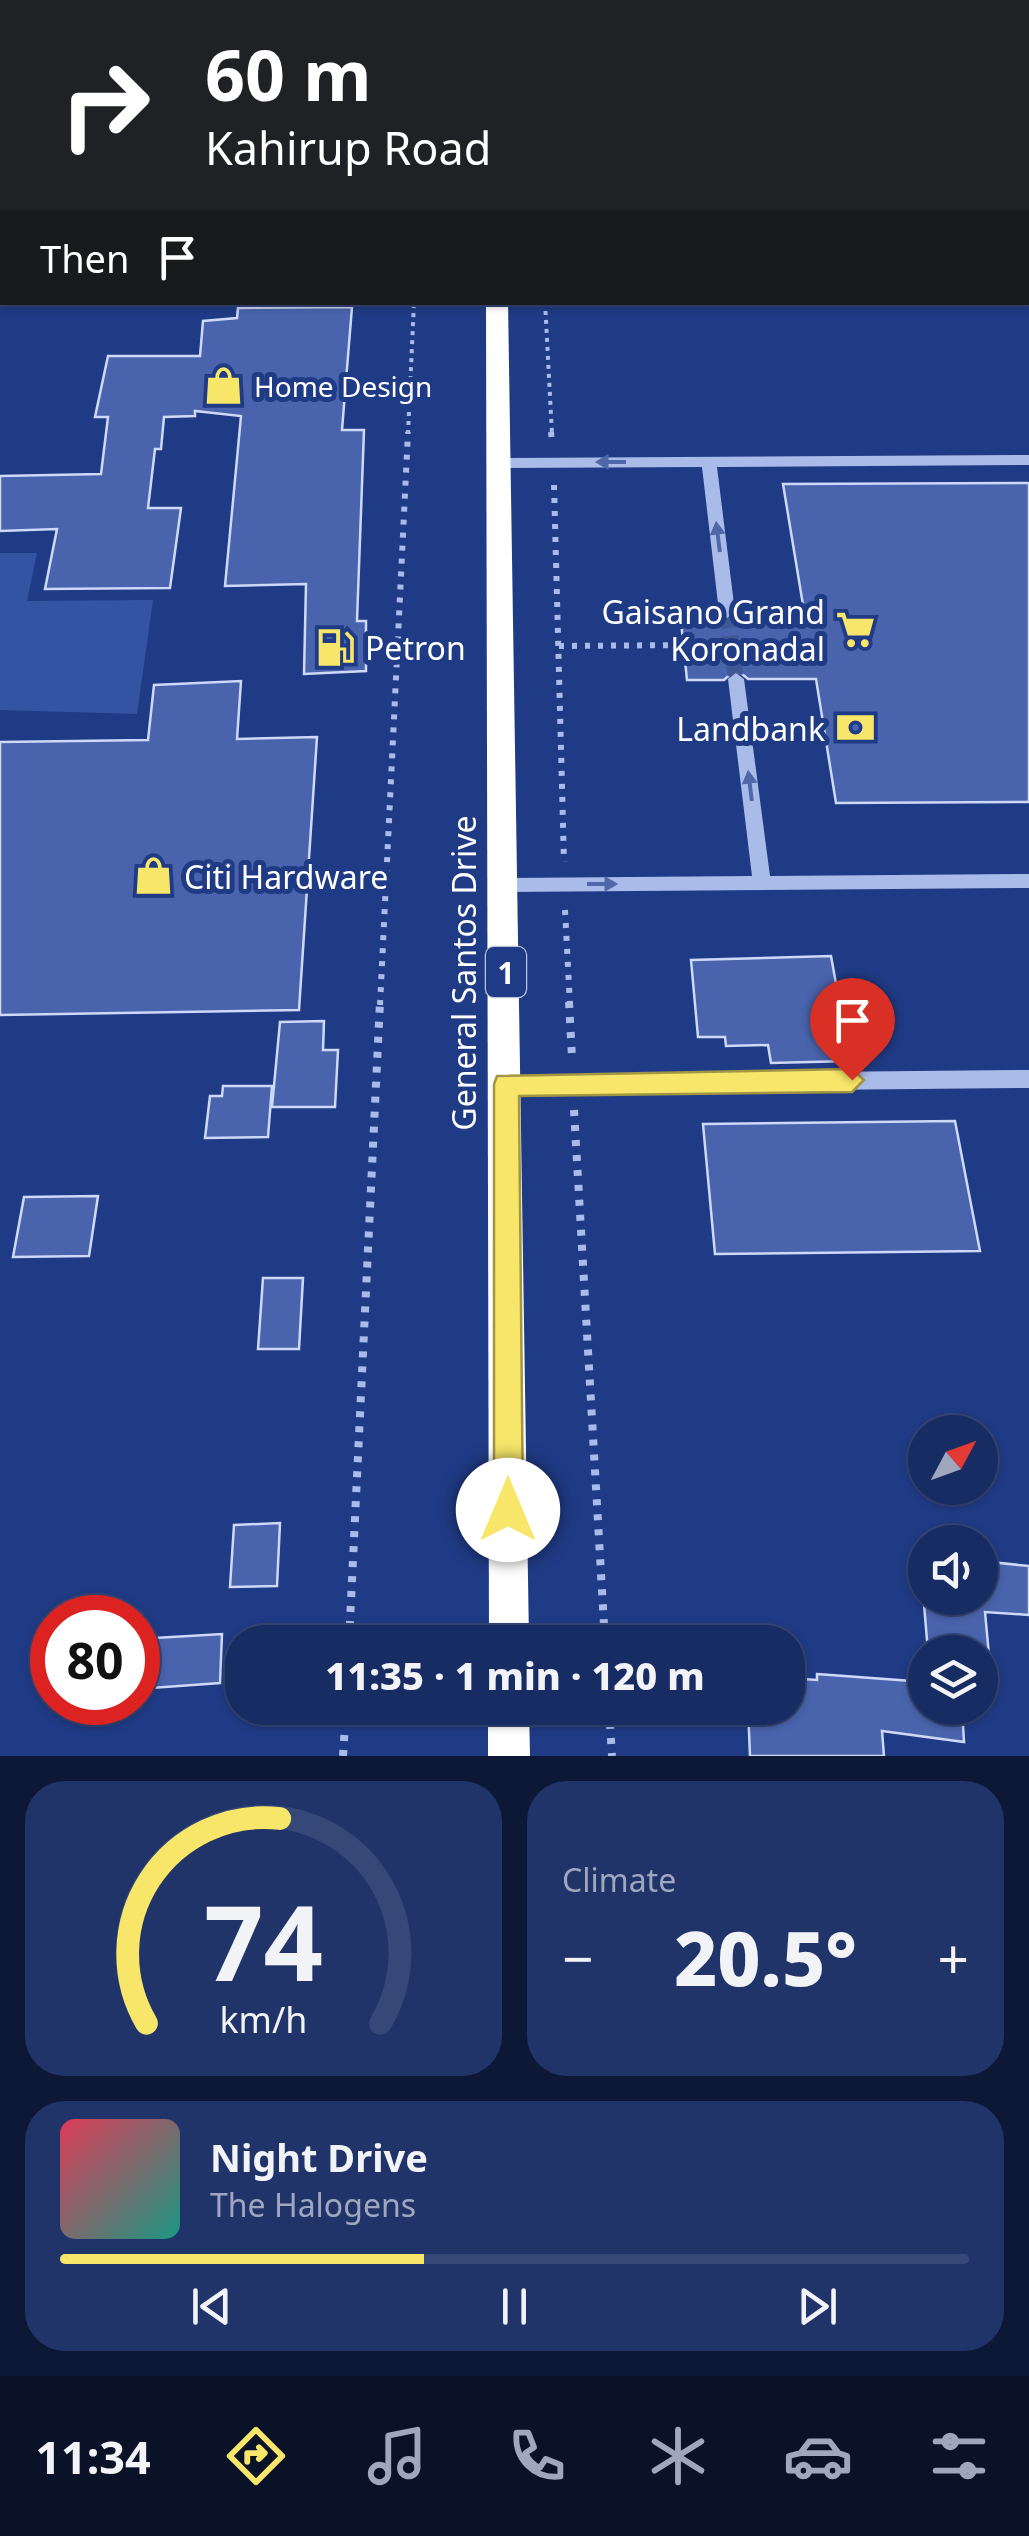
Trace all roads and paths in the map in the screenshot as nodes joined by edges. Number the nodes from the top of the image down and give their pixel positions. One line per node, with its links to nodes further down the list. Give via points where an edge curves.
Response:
1 (414, 305): 19 (path)
2 (497, 305): 6 (highway, General Santos Drive / 1)
3 (545, 305): 7 (path)
4 (1029, 460): 5 (street)
5 (708, 462): 7 (street, one-way to 7); 8 (street, one-way to 5)
6 (501, 463): 7 (street); 15 (highway, General Santos Drive / 1)
7 (553, 463): 10 (path)
8 (727, 612)
9 (684, 645): 10 (path)
10 (559, 646): 14 (path)
11 (736, 680): 13 (street, one-way to 11)
12 (1029, 881): 13 (street)
13 (762, 882): 14 (street, one-way to 13)
14 (564, 884): 15 (street); 18 (path)
15 (505, 885): 17 (highway, General Santos Drive / 1)
16 (1029, 1079): 18 (street)
17 (506, 1084): 18 (street); 20 (highway, General Santos Drive / 1)
18 (573, 1084): 21 (path)
19 (350, 1625)
20 (509, 1625)
21 (604, 1625)
22 (345, 1725): 25 (path)
23 (509, 1725): 26 (highway)
24 (610, 1725): 27 (path)
25 (344, 1756)
26 (509, 1756)
27 (612, 1756)

